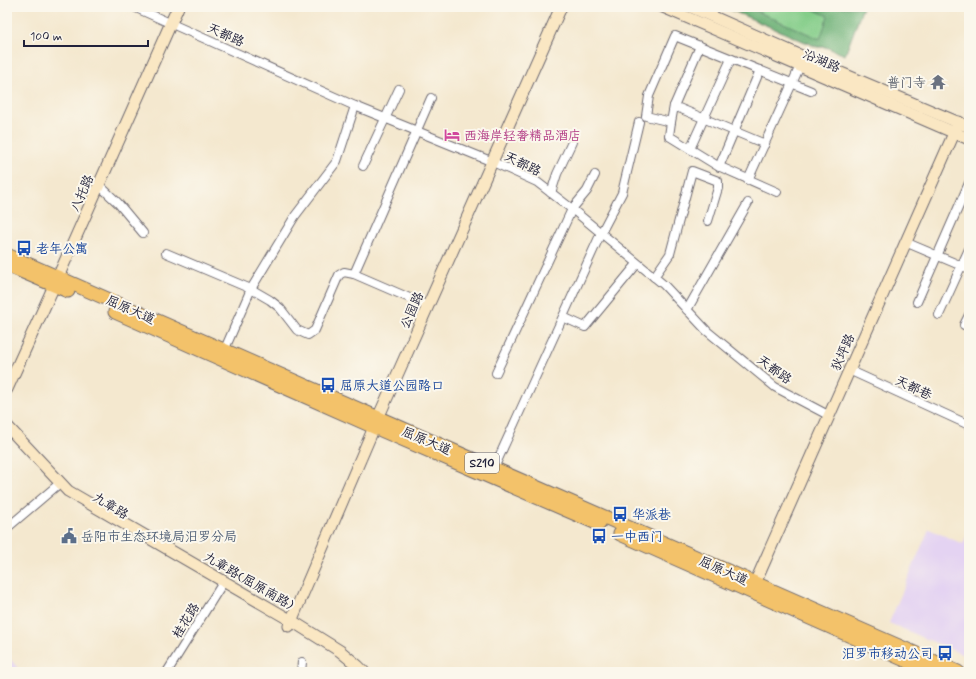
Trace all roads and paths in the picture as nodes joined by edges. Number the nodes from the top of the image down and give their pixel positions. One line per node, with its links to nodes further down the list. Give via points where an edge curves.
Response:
1 (134, 7): 6 (street, 天都路)
2 (178, 7): 6 (street, 八托路)
3 (561, 7): 29 (street, 公园路)
4 (664, 7): 9 (street, 沿湖路)
5 (691, 7): 21 (street, 沿湖路)
6 (171, 23): 15 (street, 天都路); 35 (street, 八托路)
7 (700, 46): 8 (street); 16 (street); 20 (street, via 675,36 649,96 646,116)
8 (732, 59): 10 (street); 18 (street)
9 (800, 66): 11 (street); 24 (street, 沿湖路)
10 (760, 70): 11 (street); 23 (street)
11 (792, 83): 13 (street); 27 (street)
12 (399, 90): 17 (street)
13 (811, 91)
14 (431, 98): 22 (street)
15 (355, 106): 17 (street, 天都路); 54 (street, via 337,161 295,216)
16 (674, 106): 18 (street); 20 (street)
17 (386, 118): 22 (street, 天都路); 30 (street)
18 (703, 118): 23 (street); 28 (street)
19 (639, 122): 41 (street, via 622,193)
20 (671, 122): 28 (street, via 669,136)
21 (964, 124): 24 (street, 狄坪路)
22 (416, 130): 29 (street, 天都路); 51 (street)
23 (734, 131): 27 (street); 31 (street)
24 (955, 133): 25 (street, 沿湖路); 43 (street, 狄坪路)
25 (969, 139)
26 (572, 142): 37 (street)
27 (765, 144): 33 (street)
28 (690, 149): 31 (street)
29 (493, 162): 37 (street, 天都路, via 538,182); 56 (street, 公园路)
30 (364, 166)
31 (719, 167): 33 (street)
32 (595, 175): 39 (street)
33 (748, 180): 36 (street)
34 (969, 183): 47 (street)
35 (99, 185): 42 (street, via 118,203); 53 (street, 八托路)
36 (777, 192)
37 (551, 193): 39 (street, 天都路)
38 (748, 203): 57 (street)
39 (572, 209): 41 (street, 天都路); 64 (street)
40 (708, 221): 52 (street, via 718,182 692,171 670,254)
41 (601, 233): 48 (street, 天都路); 60 (street)
42 (143, 234)
43 (906, 242): 47 (street); 63 (street, 狄坪路)
44 (969, 249): 50 (street)
45 (166, 253): 54 (street)
46 (7, 255): 53 (main road, 屈原大道 / S210)
47 (938, 256): 50 (street); 55 (street)
48 (637, 264): 52 (street, 天都路); 60 (street, via 585,327)
49 (7, 265): 53 (main road, 屈原大道 / S210)
50 (965, 267): 58 (street)
51 (354, 274): 54 (street, via 344,272 339,275 316,330 308,335 297,330 280,308); 56 (street)
52 (654, 277): 57 (street, 天都路)
53 (57, 282): 62 (main road, 屈原大道 / S210); 65 (street, 八托路); 67 (main road, 屈原大道 / S210)
54 (251, 289): 62 (street)
55 (917, 302)
56 (428, 306): 67 (street, 公园路)
57 (687, 310): 66 (street, 天都路, via 707,331 775,387)
58 (939, 315)
59 (969, 315): 61 (street)
60 (563, 317): 71 (street)
61 (964, 325)
62 (224, 351): 67 (main road, 屈原大道 / S210)
63 (849, 370): 66 (street, 狄坪路); 68 (street, 天都巷)
64 (496, 373)
65 (7, 389)
66 (828, 415): 75 (street, 狄坪路)
67 (376, 423): 71 (main road, 屈原大道 / S210); 75 (main road, 屈原大道 / S210, via 600,525); 76 (street, 公园路)
68 (969, 425)
69 (7, 426): 72 (street)
70 (7, 433): 72 (street, 九章路)
71 (494, 468): 75 (main road, 屈原大道 / S210)
72 (58, 484): 73 (street); 74 (street, 九章路, via 78,501 158,550)
73 (7, 528)
74 (222, 583): 76 (street, 九章路); 78 (street, 桂花路)
75 (753, 588): 82 (main road, 屈原大道 / S210); 83 (main road, 屈原大道 / S210)
76 (290, 624): 80 (street, 九章路); 81 (street, 九章路(屈原南路), via 340,651)
77 (302, 662): 79 (street)
78 (167, 672)
79 (301, 672)
80 (356, 672)
81 (364, 672)
82 (932, 672)
83 (958, 672): 84 (main road)
84 (962, 672)

